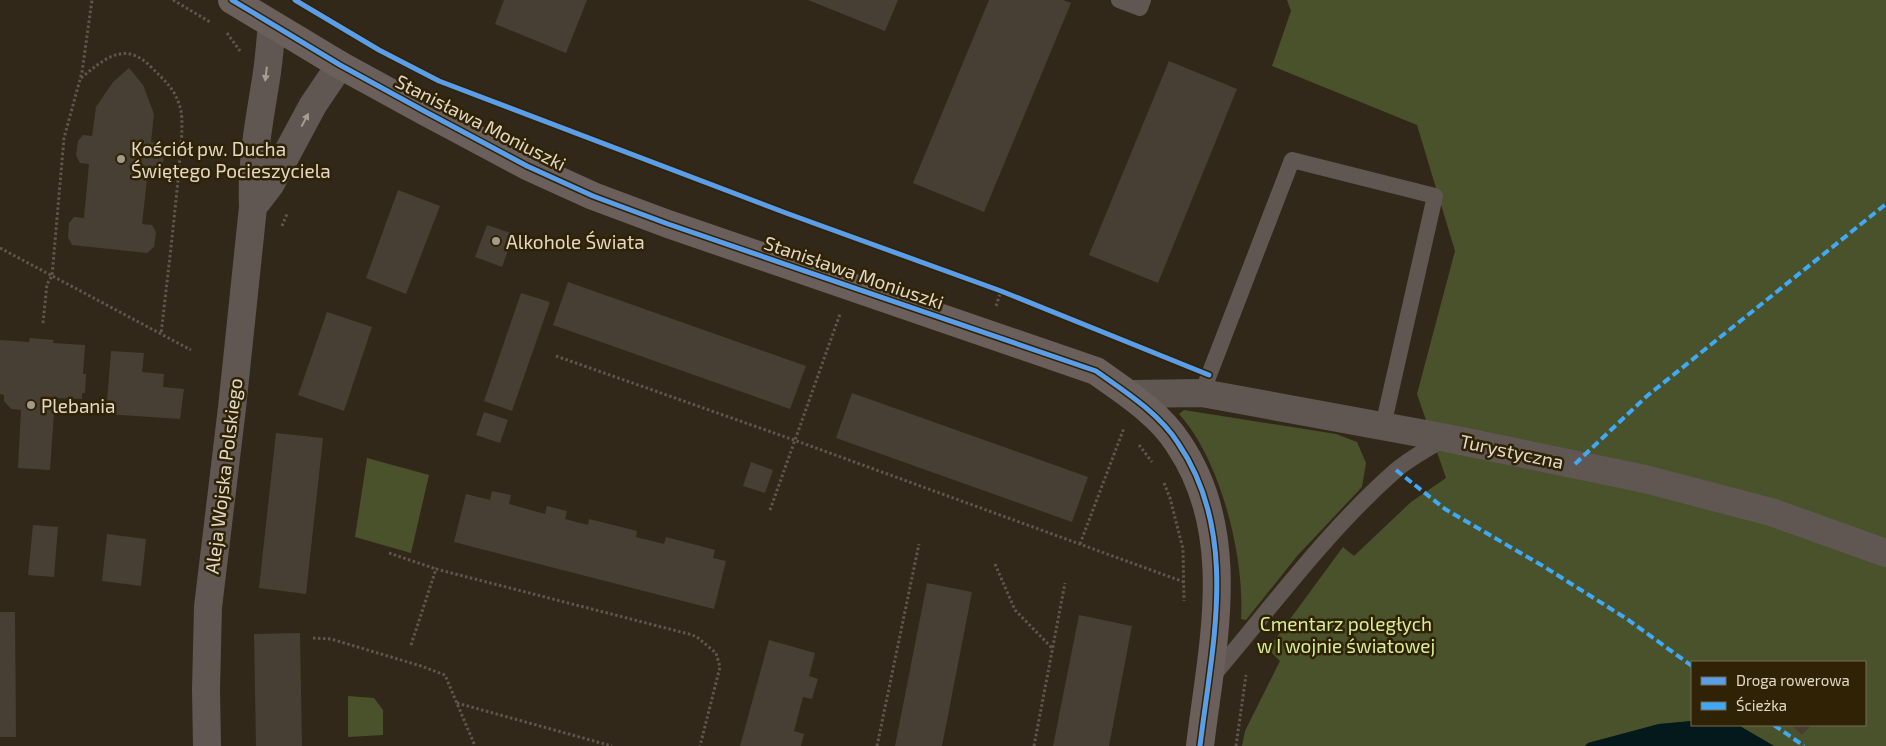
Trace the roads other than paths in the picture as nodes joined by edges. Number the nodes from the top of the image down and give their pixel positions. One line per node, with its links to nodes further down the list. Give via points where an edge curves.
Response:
1 (232, 0): 4 (street, Stanisława Moniuszki)
2 (1119, 0): 3 (lane, via 1140,8)
3 (1143, 0)
4 (272, 25): 5 (street, Stanisława Moniuszki); 6 (street, Aleja Wojska Polskiego, one-way to 6, via 255,141)
5 (340, 65): 6 (street, one-way to 5, via 270,185 313,105); 8 (street, Stanisława Moniuszki, via 527,166 593,196 1096,371)
6 (253, 207): 13 (street, Aleja Wojska Polskiego, via 208,607)
7 (1202, 393): 8 (street, Turystyczna); 9 (street, Turystyczna); 9 (lane, via 1292,160 1435,196)
8 (1129, 394): 12 (street, Stanisława Moniuszki, via 1178,442 1207,507 1217,563 1215,629)
9 (1383, 426): 10 (street, Turystyczna)
10 (1448, 438): 11 (street, Turystyczna, via 1645,479 1771,512); 12 (lane, via 1396,470 1350,515)
11 (1886, 553)
12 (1208, 682): 14 (street, Stanisława Moniuszki)
13 (207, 746)
14 (1200, 746)

